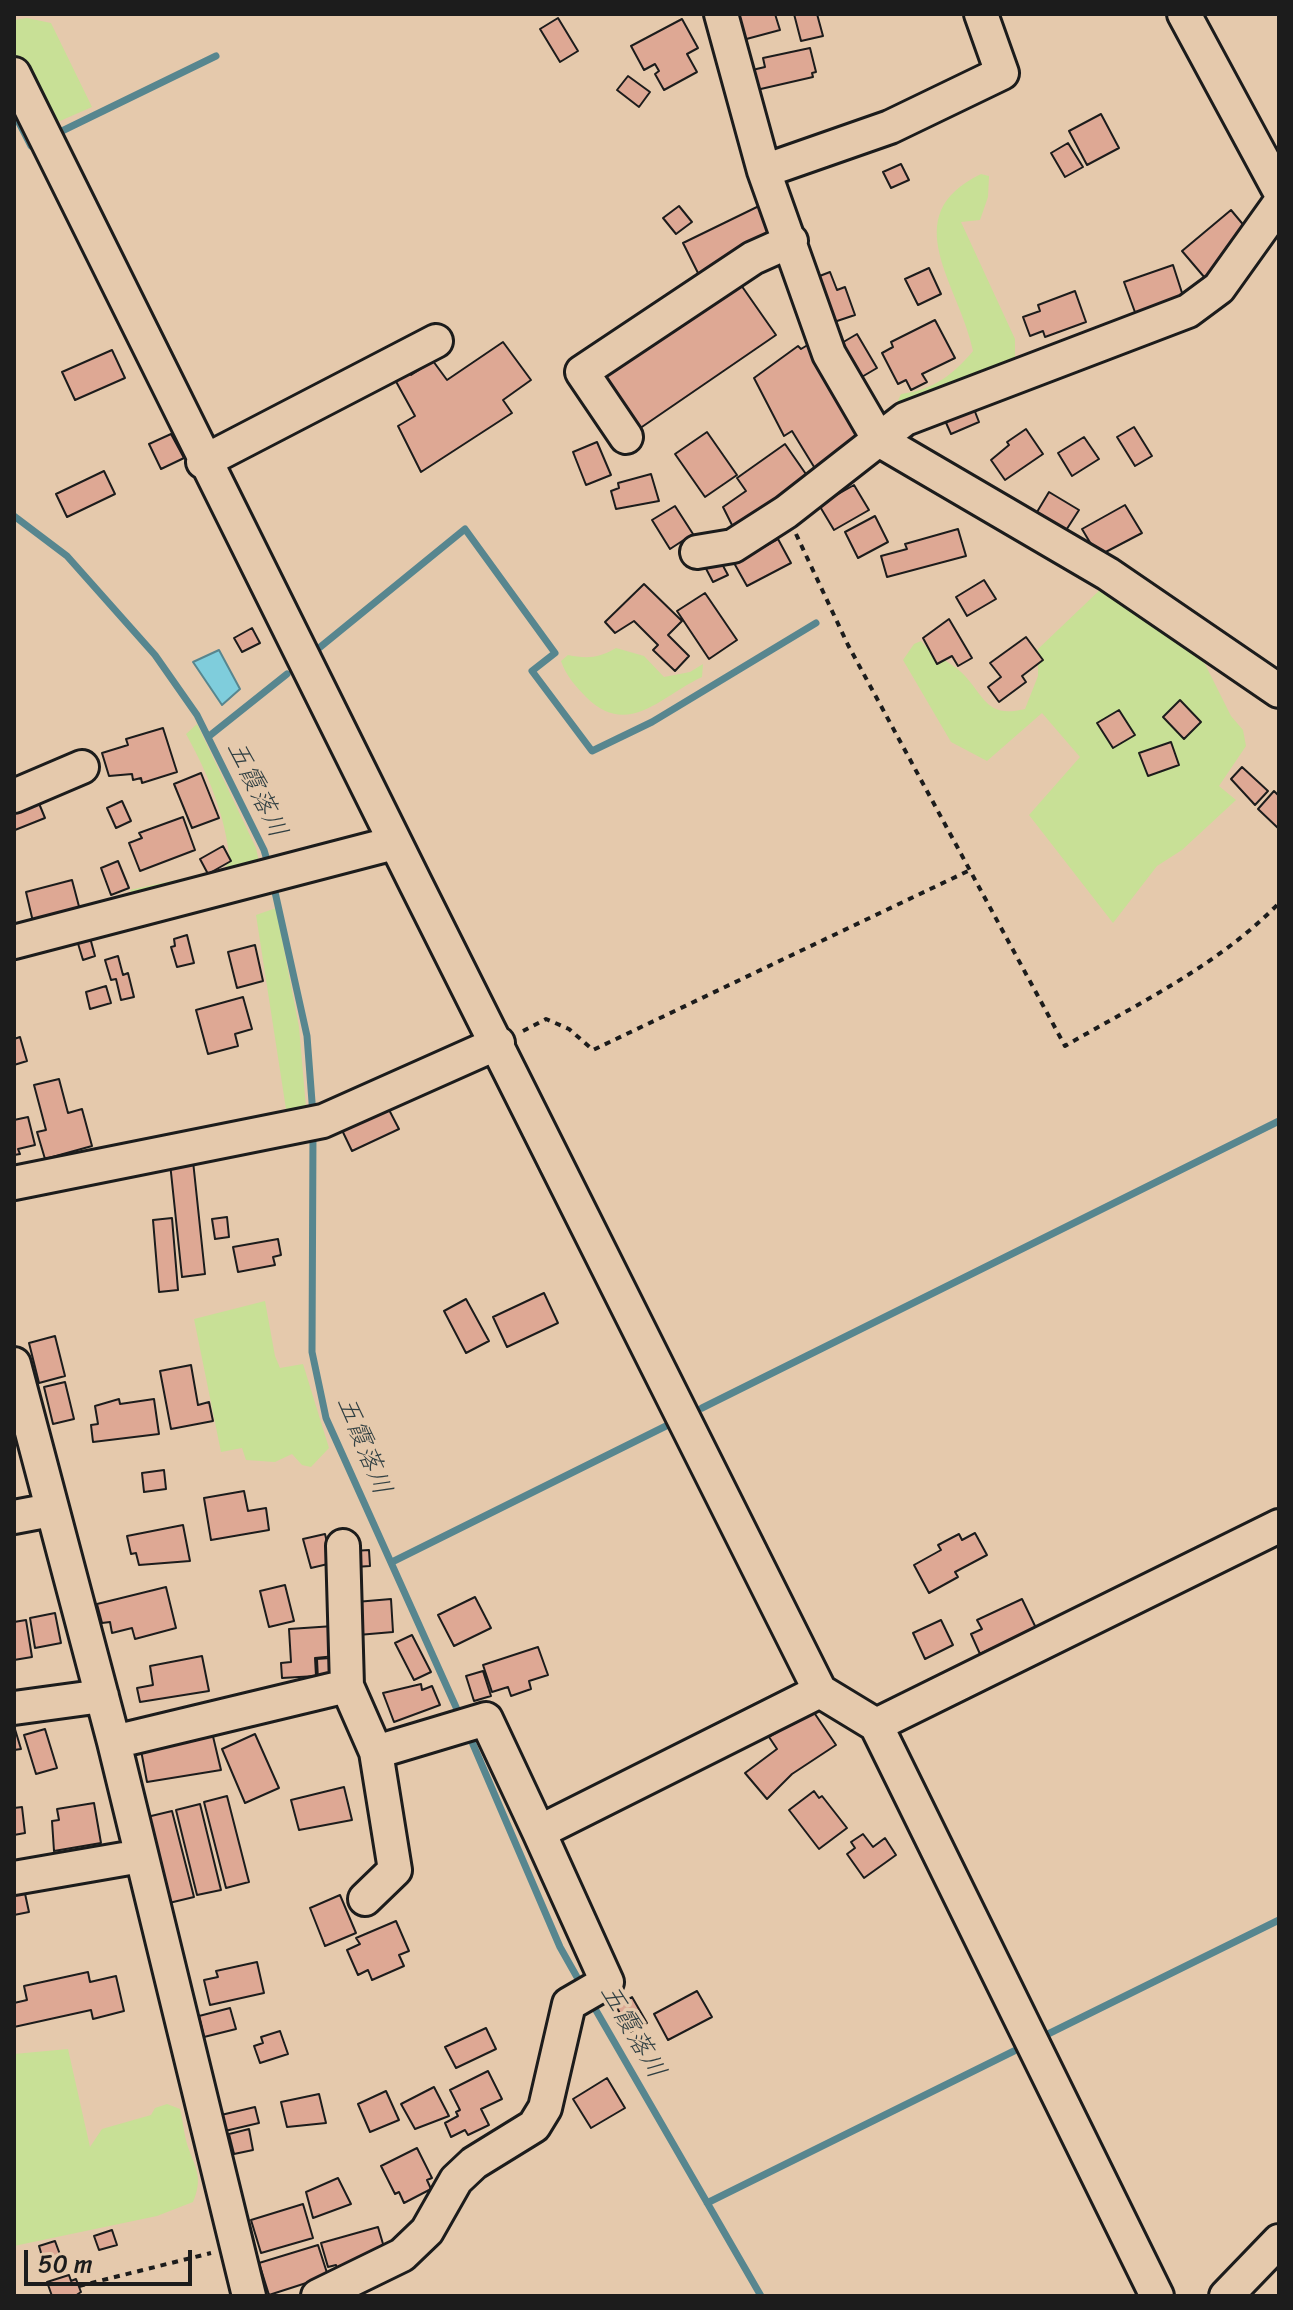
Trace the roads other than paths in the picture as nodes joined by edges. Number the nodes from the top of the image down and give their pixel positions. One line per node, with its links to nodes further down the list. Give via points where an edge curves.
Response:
1 (721, 14): 5 (street)
2 (981, 14): 5 (street, via 1002,73 890,127)
3 (1184, 14): 6 (street)
4 (14, 74): 12 (street)
5 (764, 171): 8 (street)
6 (1279, 190)
7 (1279, 204): 11 (street, via 1219,288 1188,311 905,419)
8 (791, 241): 10 (street, via 753,258 582,372); 11 (street, via 829,354)
9 (436, 341): 12 (street)
10 (626, 437)
11 (879, 440): 13 (street, via 733,546); 14 (street, via 1108,574)
12 (203, 462): 17 (street)
13 (697, 552)
14 (1279, 691)
15 (82, 767): 16 (street)
16 (14, 796)
17 (394, 843): 18 (street); 19 (street)
18 (14, 942)
19 (498, 1043): 20 (street, via 314,1124); 27 (street)
20 (14, 1183)
21 (14, 1364): 22 (street)
22 (51, 1510): 23 (street); 28 (street)
23 (14, 1517)
24 (1279, 1526): 30 (street)
25 (343, 1546): 26 (street)
26 (347, 1686): 31 (street); 32 (street)
27 (820, 1691): 30 (street); 33 (street)
28 (102, 1696): 29 (street); 31 (street)
29 (14, 1708)
30 (876, 1725): 41 (street)
31 (114, 1742): 34 (street)
32 (376, 1752): 33 (street, via 486,1719); 36 (street, via 395,1870)
33 (539, 1832): 38 (street, via 607,1982 569,2004 545,2108 534,2126 456,2180 427,2231)
34 (141, 1856): 35 (street); 39 (street)
35 (14, 1878)
36 (365, 1899)
37 (1279, 2241): 42 (street)
38 (368, 2285): 40 (street)
39 (249, 2296)
40 (318, 2296)
41 (1157, 2296)
42 (1226, 2296)

